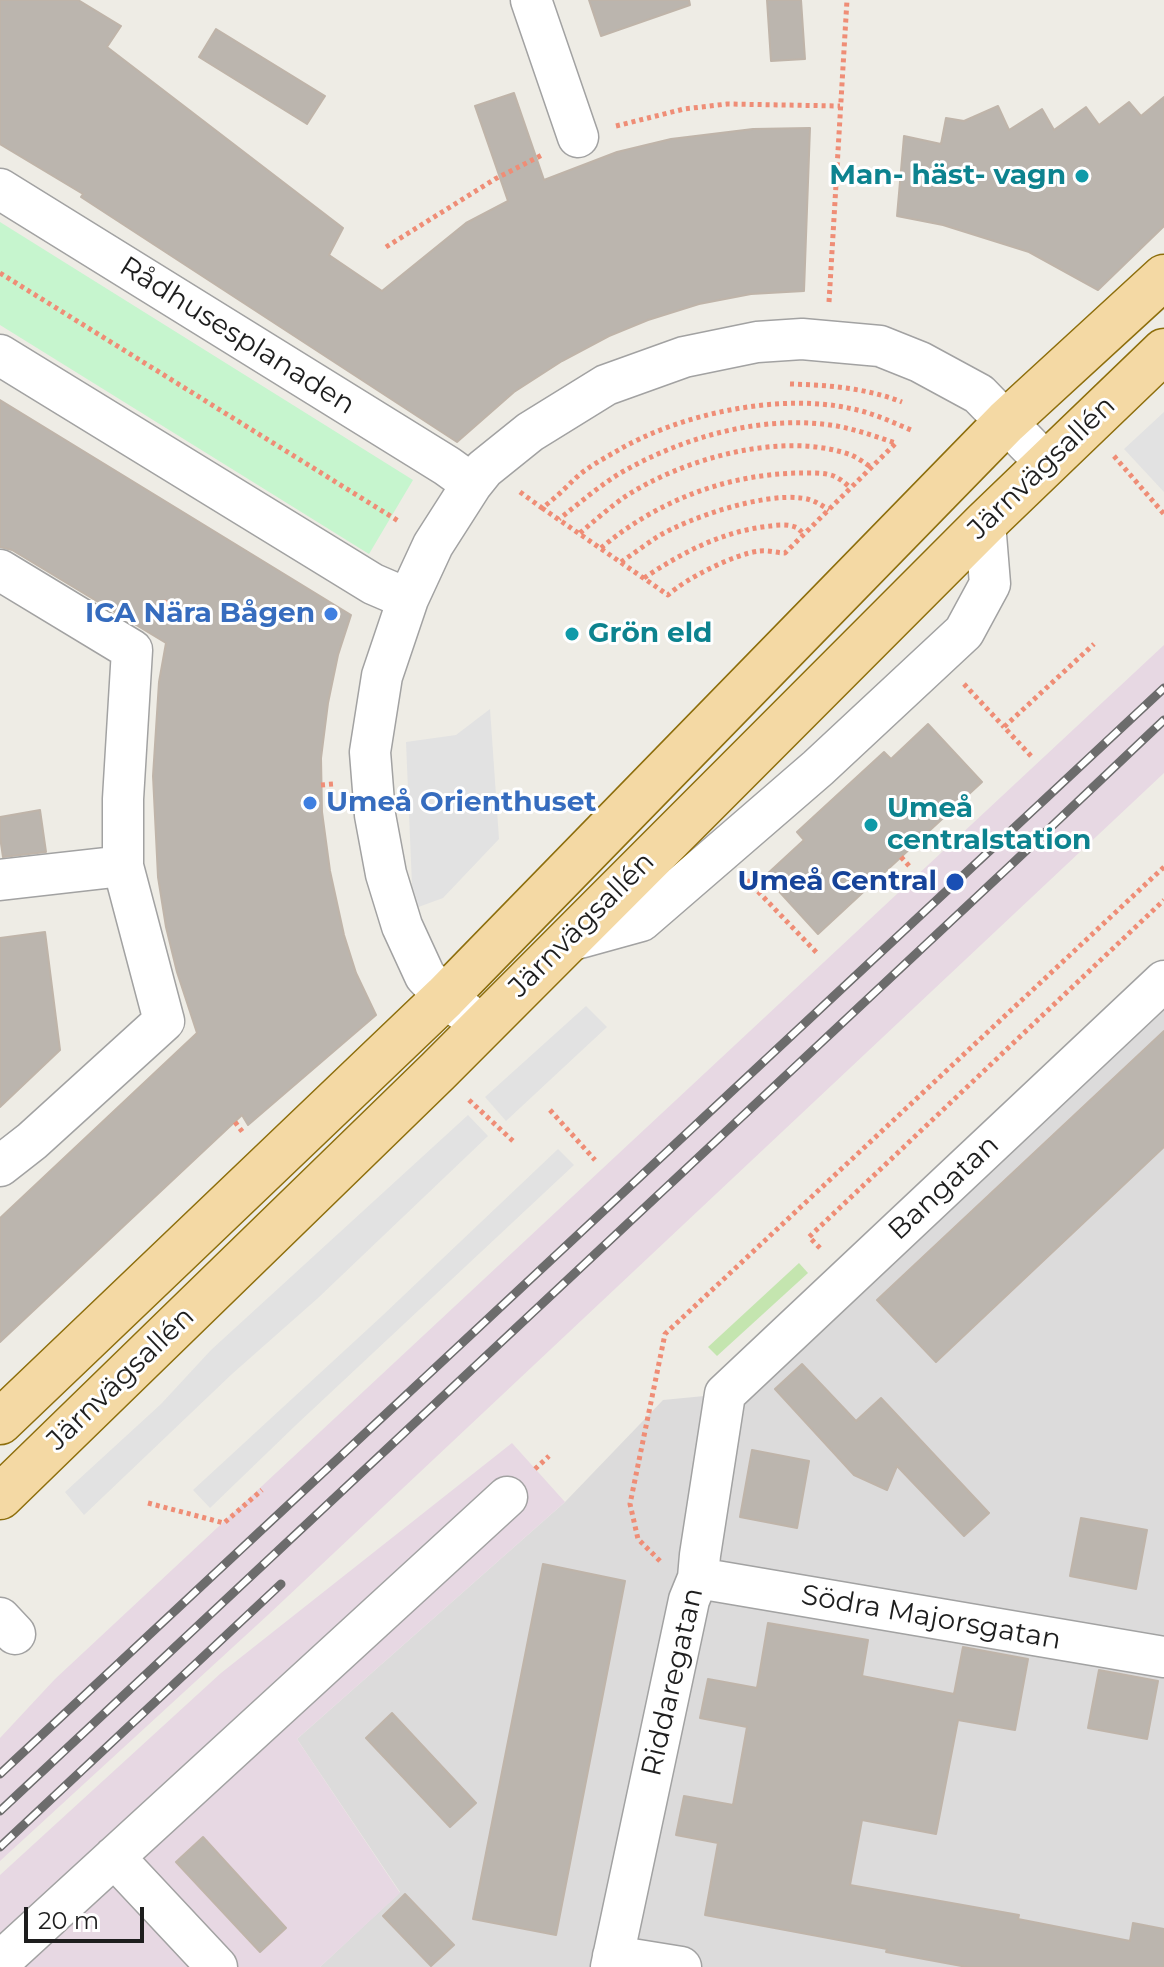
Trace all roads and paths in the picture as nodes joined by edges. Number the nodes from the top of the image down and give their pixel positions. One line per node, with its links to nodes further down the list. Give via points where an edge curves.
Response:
1 (531, 0): 4 (street)
2 (847, 0): 3 (path)
3 (840, 106): 4 (path, via 727,104 684,109); 9 (path)
4 (578, 137): 6 (path, via 495,179)
5 (0, 189): 19 (street, Rådhusesplanaden)
6 (386, 247)
7 (0, 273): 27 (path)
8 (1164, 277): 14 (main road, Järnvägsallén)
9 (829, 309)
10 (1164, 351): 17 (main road, Järnvägsallén)
11 (0, 355): 34 (street, via 373,584)
12 (788, 383): 13 (path, via 863,390)
13 (913, 408)
14 (1006, 422): 17 (street); 19 (street, via 979,394 880,346 802,339 757,342 684,357 606,385 530,432); 49 (main road, Järnvägsallén)
15 (911, 430): 22 (path, via 854,409 825,405 766,404 727,411 655,432 618,450)
16 (1113, 455): 24 (path)
17 (1046, 463): 26 (main road, Järnvägsallén)
18 (872, 468): 20 (path); 25 (path, via 896,443 838,426 767,424 701,437 655,455 622,472); 28 (path, via 854,456 804,447 717,456 656,480)
19 (472, 484): 34 (street, via 433,545)
20 (851, 488): 23 (path); 30 (path, via 818,473 729,482 653,511)
21 (523, 494): 22 (path)
22 (542, 508): 25 (path)
23 (829, 510): 29 (path); 31 (path, via 800,497 745,504 686,522)
24 (1164, 514)
25 (559, 519): 28 (path)
26 (985, 523): 36 (street, via 990,584 964,632); 47 (main road, Järnvägsallén)
27 (404, 525)
28 (579, 533): 30 (path)
29 (805, 535): 33 (path, via 794,526 757,527 703,543); 33 (path, via 785,553 759,550 701,572 668,595)
30 (601, 548): 31 (path)
31 (621, 562): 33 (path)
32 (0, 570): 42 (street, via 132,650)
33 (644, 578)
34 (408, 599): 49 (street, via 382,676 370,752 375,815 402,926 425,976)
35 (1094, 644): 37 (path)
36 (937, 656): 37 (path); 47 (street, via 818,768 641,921)
37 (1004, 727): 38 (path)
38 (1031, 756)
39 (321, 785): 40 (path, via 334,784)
40 (335, 796)
41 (901, 857): 44 (path)
42 (123, 866): 45 (street); 55 (street, via 164,1021)
43 (1164, 867): 56 (path)
44 (911, 868)
45 (0, 880)
46 (1164, 900): 57 (path, via 809,1237)
47 (565, 942): 50 (main road, Järnvägsallén)
48 (1164, 981): 57 (street, Bangatan)
49 (445, 997): 50 (street); 59 (main road, Järnvägsallén)
50 (482, 1025): 51 (main road, Järnvägsallén)
51 (448, 1080): 53 (path); 63 (main road, Järnvägsallén)
52 (550, 1110): 54 (path)
53 (514, 1142)
54 (595, 1160)
55 (0, 1166)
56 (812, 1196)
57 (847, 1279): 58 (street, Bangatan)
58 (725, 1394): 66 (street, Riddaregatan)
59 (0, 1422)
60 (549, 1456): 61 (path)
61 (538, 1466)
62 (262, 1490): 65 (path, via 224,1523)
63 (0, 1497)
64 (507, 1497): 68 (street)
65 (148, 1503)
66 (698, 1578): 67 (street, Södra Majorsgatan); 69 (street, Riddaregatan)
67 (1164, 1657)
68 (114, 1857): 70 (street); 71 (street)
69 (612, 1961): 72 (street)
70 (0, 1962)
71 (217, 1967)
72 (681, 1967)

